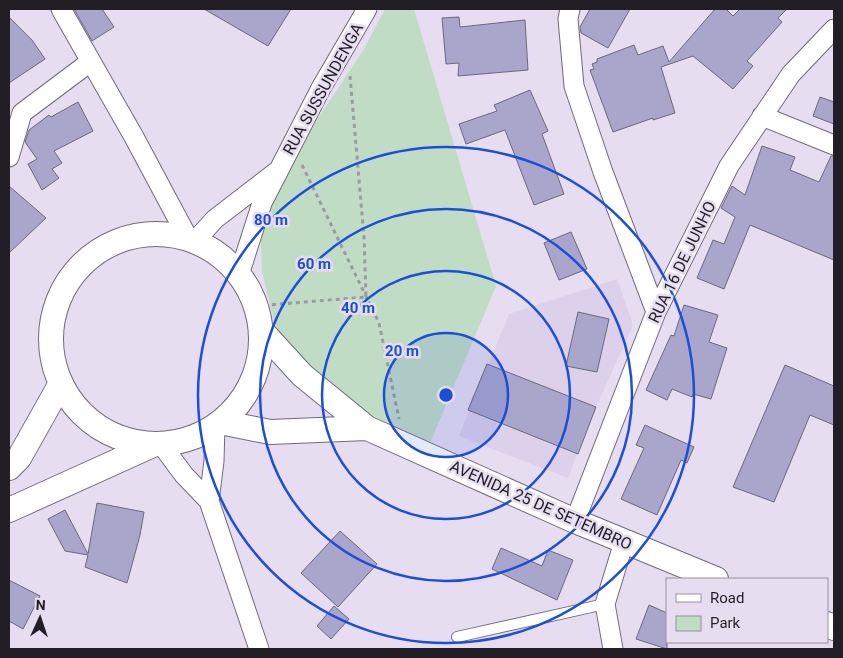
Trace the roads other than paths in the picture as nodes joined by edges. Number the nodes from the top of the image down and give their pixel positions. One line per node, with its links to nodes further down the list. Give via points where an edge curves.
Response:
1 (61, 9): 5 (street)
2 (367, 9): 9 (street, RUA SUSSUNDENGA)
3 (570, 9): 12 (street, via 568,19 574,86)
4 (834, 29): 6 (street, RUA 16 DE JUNHO, via 791,74)
5 (90, 62): 8 (street, via 22,113); 10 (street)
6 (762, 116): 7 (street); 12 (street, RUA 16 DE JUNHO, via 729,166)
7 (834, 145)
8 (9, 157)
9 (279, 170): 10 (street, RUA SUSSUNDENGA, via 215,219); 11 (street, RUA SUSSUNDENGA, via 254,224)
10 (192, 241): 11 (street, via 218,256); 14 (street, via 155,234 120,240 89,257 66,284 53,316 50,351)
11 (239, 275): 13 (street, via 256,306)
12 (656, 312): 21 (street, RUA 16 DE JUNHO)
13 (261, 330): 15 (street, via 258,365 244,397); 16 (street, AVENIDA 25 DE SETEMBRO, via 302,375)
14 (60, 384): 17 (street, via 73,404 109,434 132,442); 18 (street, via 19,458)
15 (218, 424): 16 (street, AVENIDA 25 DE SETEMBRO, via 270,432); 17 (street, via 189,439); 19 (street)
16 (367, 428): 21 (street, AVENIDA 25 DE SETEMBRO)
17 (158, 444): 19 (street); 20 (street)
18 (9, 468)
19 (209, 501): 26 (street)
20 (9, 510)
21 (574, 521): 22 (street, AVENIDA 25 DE SETEMBRO)
22 (624, 542): 23 (street, AVENIDA 25 DE SETEMBRO); 24 (street)
23 (714, 578)
24 (605, 604): 25 (lane); 27 (street)
25 (457, 637)
26 (259, 649)
27 (613, 649)

